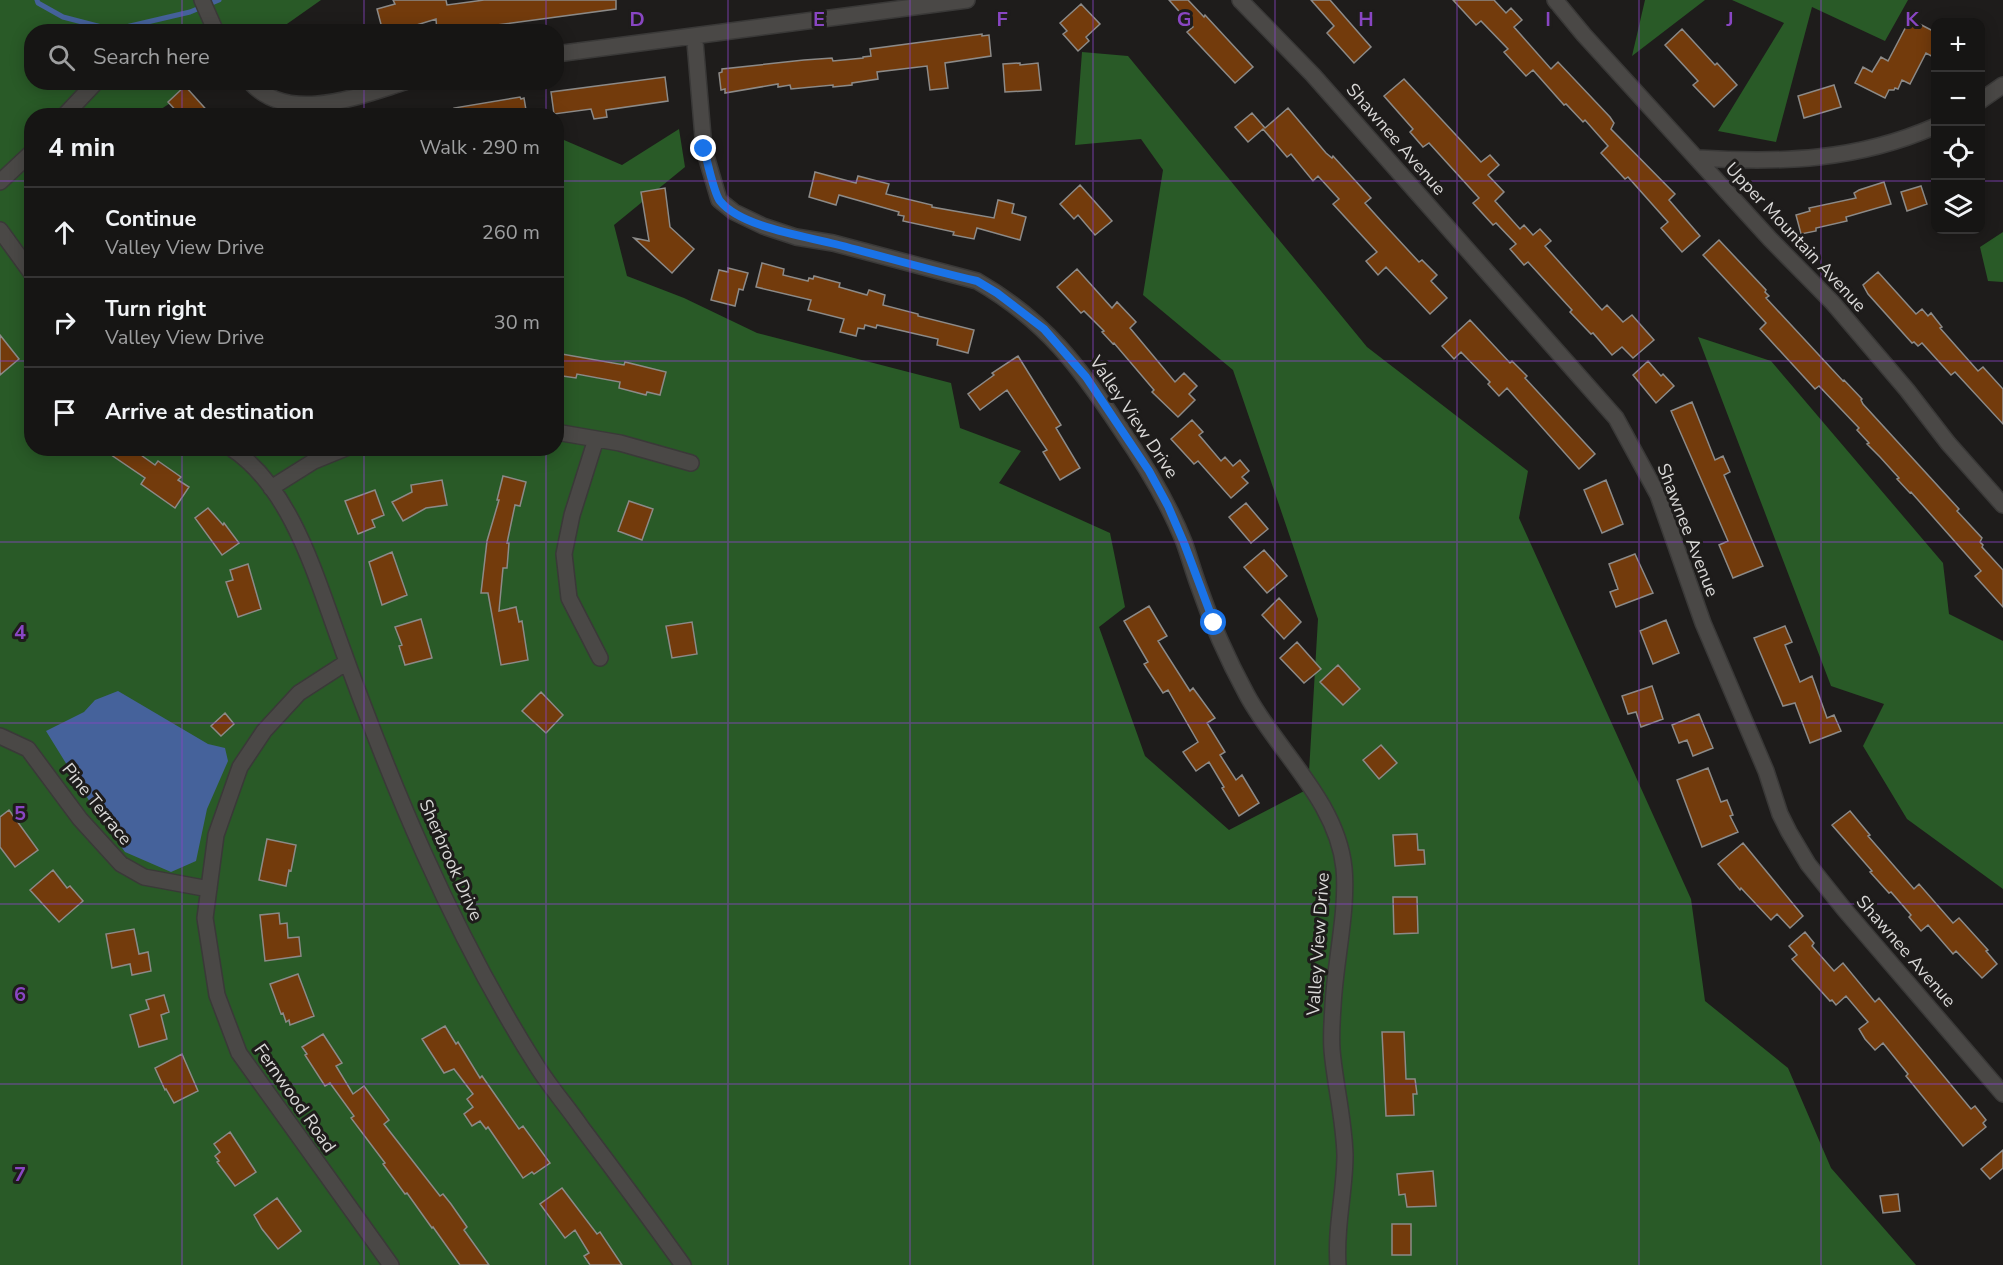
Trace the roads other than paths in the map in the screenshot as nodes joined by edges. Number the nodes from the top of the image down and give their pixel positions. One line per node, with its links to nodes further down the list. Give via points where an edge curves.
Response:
1 (202, 0): 5 (street)
2 (967, 0): 6 (street)
3 (1240, 0): 31 (street, Shawnee Avenue, via 1313,75 1616,418 1658,495 1703,623 1790,832 1844,909)
4 (1555, 0): 15 (street, Upper Mountain Avenue)
5 (209, 24)
6 (691, 38): 7 (street); 34 (street, Valley View Drive, via 695,42 704,149 719,200 734,212 774,230 977,281 997,293 1044,329 1086,377 1168,506 1247,695 1326,812 1339,842 1344,898 1334,976 1332,1051 1345,1173 1337,1233)
7 (564, 53)
8 (2003, 85): 12 (street)
9 (88, 90): 13 (street)
10 (259, 90): 11 (street, via 283,102 317,105)
11 (379, 90)
12 (1985, 98)
13 (72, 108)
14 (1931, 127): 15 (street, via 1836,156 1797,160)
15 (1697, 158): 26 (street, Upper Mountain Avenue, via 1832,302)
16 (24, 160): 17 (street)
17 (0, 182)
18 (0, 230): 19 (street)
19 (24, 263)
20 (564, 433): 21 (street)
21 (596, 439): 24 (street); 27 (street, via 564,554 569,598)
22 (239, 456): 25 (street, Sherbrook Drive)
23 (325, 456): 25 (street)
24 (691, 463)
25 (271, 488): 28 (street, Sherbrook Drive, via 310,559)
26 (2003, 505)
27 (600, 658)
28 (347, 662): 30 (street, Fernwood Road, via 299,693 264,731 240,767 216,835); 33 (street, Sherbrook Drive, via 410,818 481,971 536,1065)
29 (0, 736): 30 (street, Pine Terrace, via 28,749 80,819 121,864 144,877)
30 (209, 889): 32 (street, Fernwood Road, via 205,918 217,995 238,1053)
31 (2003, 1094)
32 (391, 1265)
33 (683, 1265)
34 (1338, 1265)

